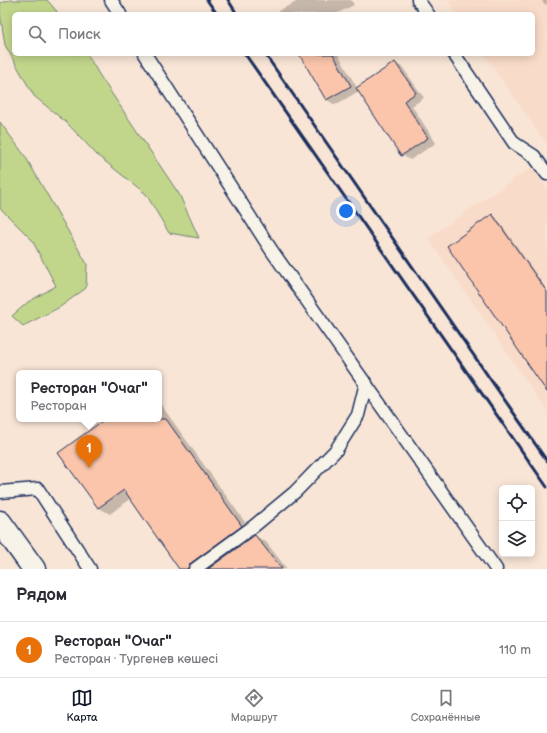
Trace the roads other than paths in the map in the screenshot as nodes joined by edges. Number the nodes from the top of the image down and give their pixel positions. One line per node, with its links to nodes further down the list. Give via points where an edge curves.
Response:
1 (111, 0): 3 (lane)
2 (418, 0): 4 (lane)
3 (119, 12)
4 (427, 12)
5 (147, 56): 8 (lane, via 272,251)
6 (455, 56): 7 (lane, via 514,143 534,156)
7 (547, 174)
8 (366, 383): 13 (lane, via 358,415 336,450 295,492); 14 (lane)
9 (0, 492): 12 (lane, via 38,489)
10 (1, 525): 11 (main road)
11 (34, 569)
12 (90, 569)
13 (195, 569)
14 (496, 569)

